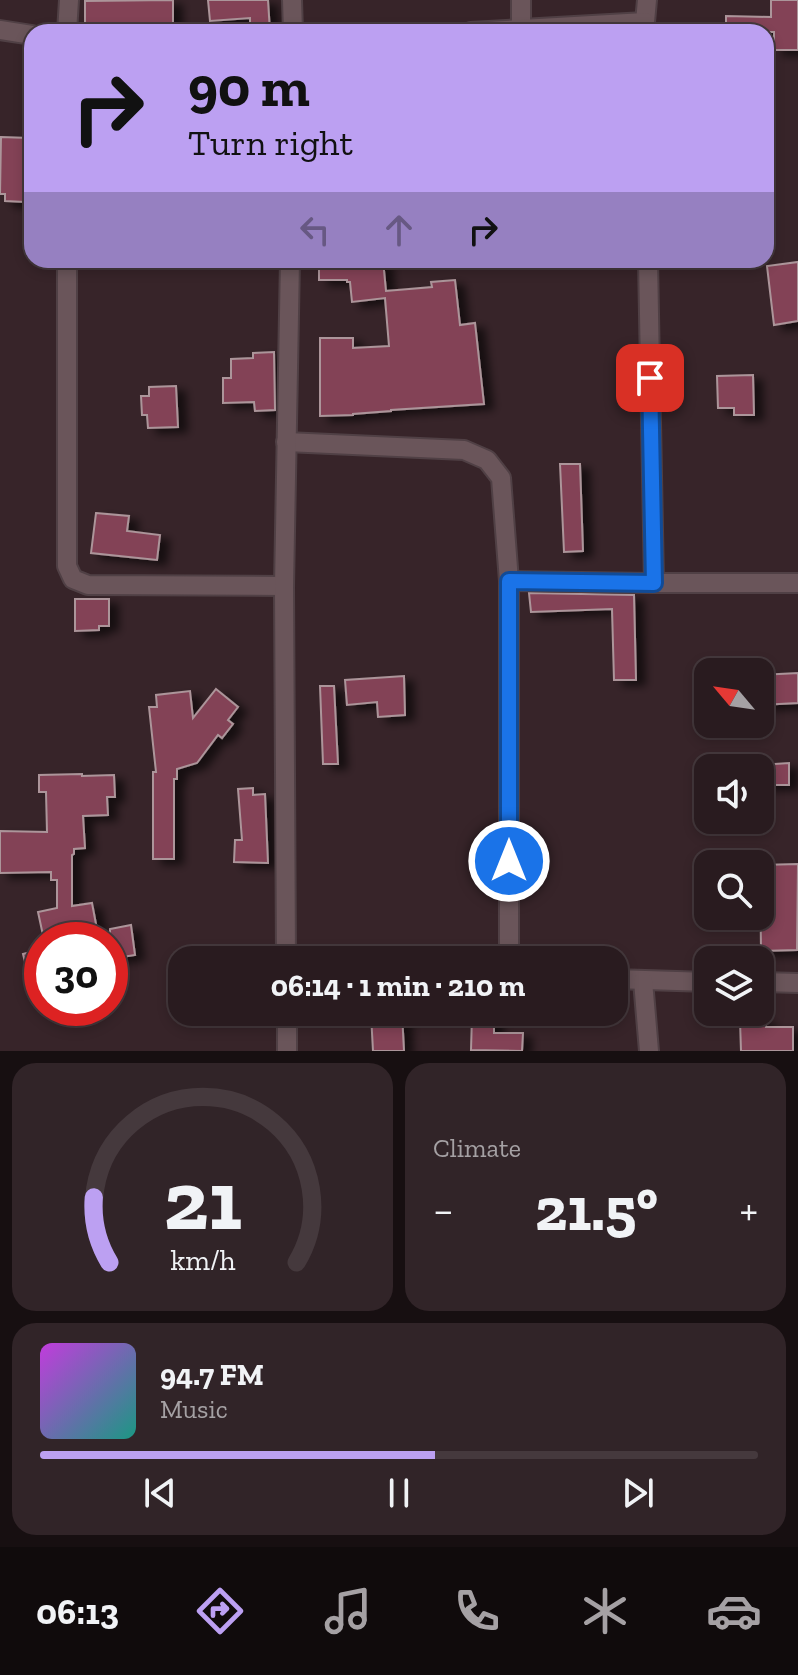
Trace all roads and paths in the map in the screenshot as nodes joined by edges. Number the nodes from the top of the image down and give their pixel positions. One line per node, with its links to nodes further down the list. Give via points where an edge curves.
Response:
1 (69, 0): 5 (street)
2 (292, 0): 6 (street)
3 (521, 0): 7 (street)
4 (647, 0): 8 (street)
5 (68, 24)
6 (293, 24)
7 (521, 24)
8 (645, 24)
9 (0, 30): 10 (street)
10 (24, 34)
11 (67, 268): 18 (street, via 67,566 73,579 88,585)
12 (290, 268): 14 (street)
13 (648, 268): 16 (street)
14 (286, 442): 15 (street, via 464,450 487,460 501,478); 18 (street)
15 (509, 581): 16 (street); 20 (street)
16 (654, 583): 17 (street)
17 (798, 583)
18 (284, 586): 19 (street)
19 (286, 946)
20 (509, 946)
21 (628, 980): 22 (street)
22 (643, 981): 23 (street); 28 (street)
23 (694, 982)
24 (774, 982): 25 (street)
25 (798, 983)
26 (287, 1026): 27 (street)
27 (287, 1051)
28 (649, 1051)

